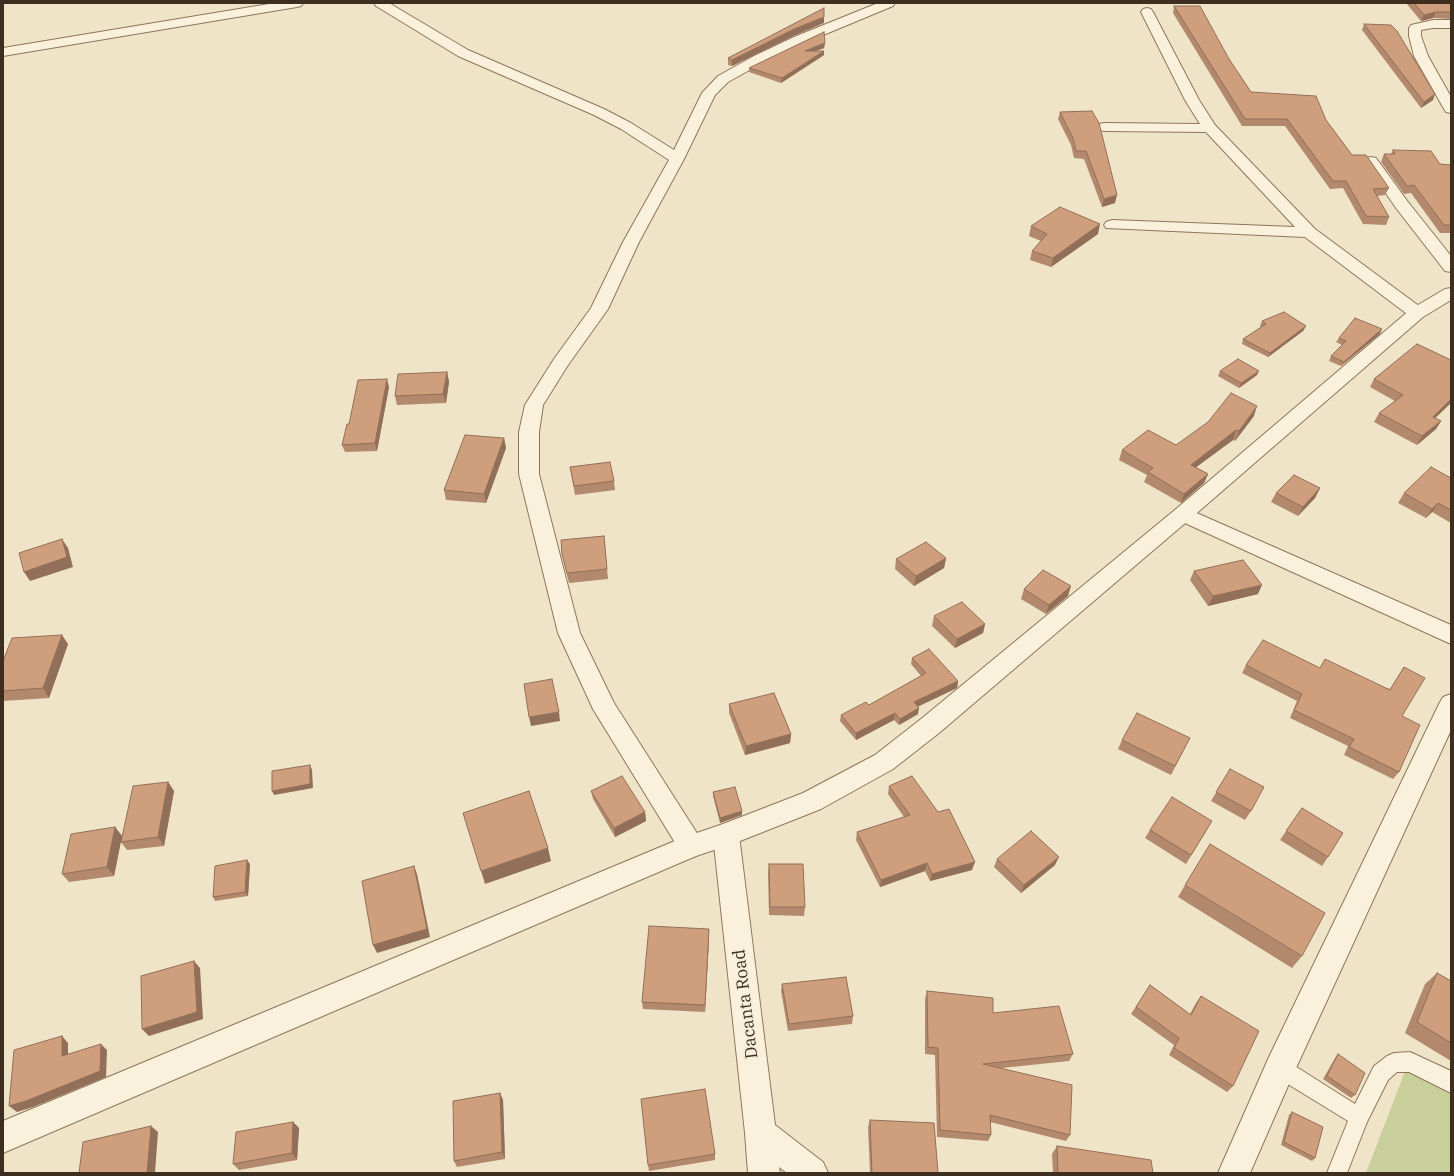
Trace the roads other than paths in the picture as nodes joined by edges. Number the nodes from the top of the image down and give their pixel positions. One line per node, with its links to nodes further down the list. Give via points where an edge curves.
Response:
1 (297, 3): 6 (street)
2 (380, 3): 10 (street, via 464,53 626,126)
3 (889, 3): 10 (street, via 799,40 759,59 724,80 709,93)
4 (1147, 12): 9 (street, via 1192,100)
5 (1451, 24): 7 (street, via 1415,28 1421,56)
6 (3, 52)
7 (1451, 109)
8 (1104, 127): 9 (street)
9 (1210, 128): 13 (street)
10 (677, 160): 21 (street, via 631,242 599,309 560,363 534,405 529,432 529,474 569,633 605,709)
11 (1371, 161): 14 (street)
12 (1112, 225): 13 (street)
13 (1309, 232): 16 (street)
14 (1451, 268)
15 (1451, 293): 16 (street)
16 (1417, 313): 17 (street)
17 (1183, 514): 18 (street); 20 (street, via 884,762 812,801)
18 (1451, 635)
19 (1451, 704): 22 (street)
20 (726, 835): 21 (street); 25 (street, Dacanta Road)
21 (692, 846): 26 (street)
22 (1280, 1068): 24 (lane); 29 (street)
23 (1451, 1083): 24 (lane, via 1410,1062 1394,1063 1381,1073)
24 (1359, 1117): 30 (lane)
25 (762, 1133): 27 (street, Dacanta Road); 28 (street)
26 (3, 1138)
27 (764, 1173)
28 (812, 1173)
29 (1234, 1173)
30 (1337, 1173)

